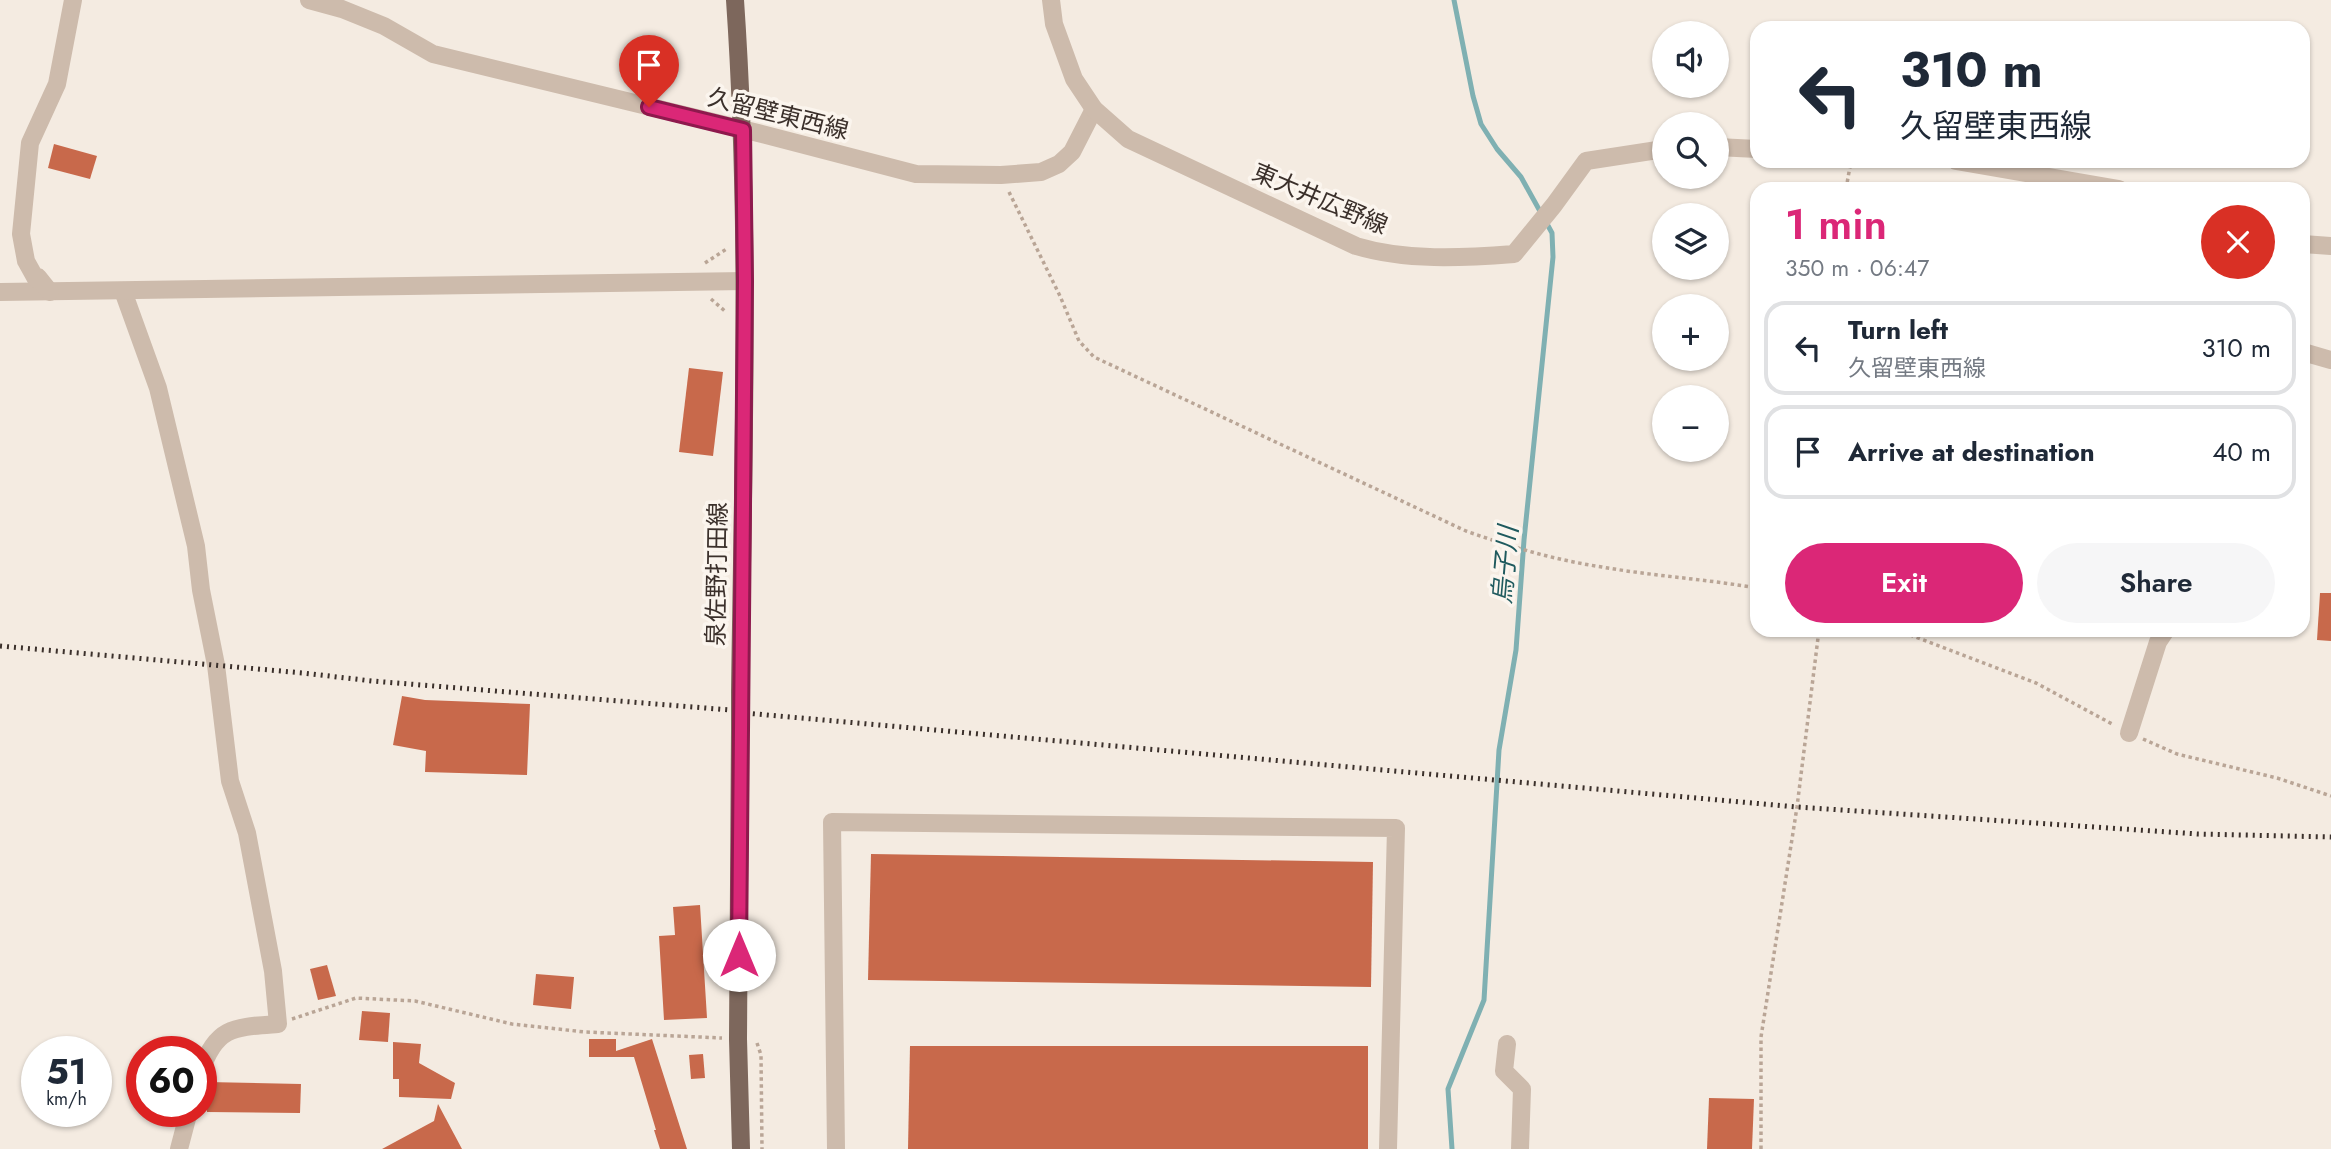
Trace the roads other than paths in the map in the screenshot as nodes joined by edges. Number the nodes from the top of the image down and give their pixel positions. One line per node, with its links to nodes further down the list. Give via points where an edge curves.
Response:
1 (73, 0): 17 (street, via 57,85 30,143 21,234 26,261)
2 (309, 0): 6 (street, 久留壁東西線, via 384,26 433,54)
3 (735, 0): 6 (main road, 泉佐野打田線)
4 (1051, 0): 5 (street, 東大井広野線, via 1054,24 1074,79)
5 (1094, 109): 6 (street, 久留壁東西線, via 1072,152 1059,164 1041,172 1001,175 916,174); 9 (street, 東大井広野線, via 1128,139 1356,246 1384,254 1514,254 1586,161)
6 (743, 130): 14 (main road, 泉佐野打田線)
7 (1729, 148): 8 (street)
8 (1750, 149)
9 (1652, 151)
10 (1997, 168): 11 (street)
11 (2078, 182)
12 (2310, 244): 13 (street)
13 (2331, 246)
14 (745, 281): 15 (street); 26 (main road, 泉佐野打田線, bridge, via 738,1039)
15 (123, 291): 17 (street); 22 (street, via 158,388 196,546 230,781 247,833 273,971 278,1024 237,1027)
16 (0, 292): 17 (street)
17 (50, 292)
18 (2310, 354): 19 (street)
19 (2331, 360)
20 (2161, 637): 21 (street)
21 (2129, 733)
22 (217, 1041)
23 (1507, 1044): 29 (street, via 1504,1071 1522,1089)
24 (185, 1127): 25 (street)
25 (179, 1149)
26 (741, 1149)
27 (836, 1149): 28 (street, via 832,822 1396,828)
28 (1388, 1149)
29 (1520, 1149)

